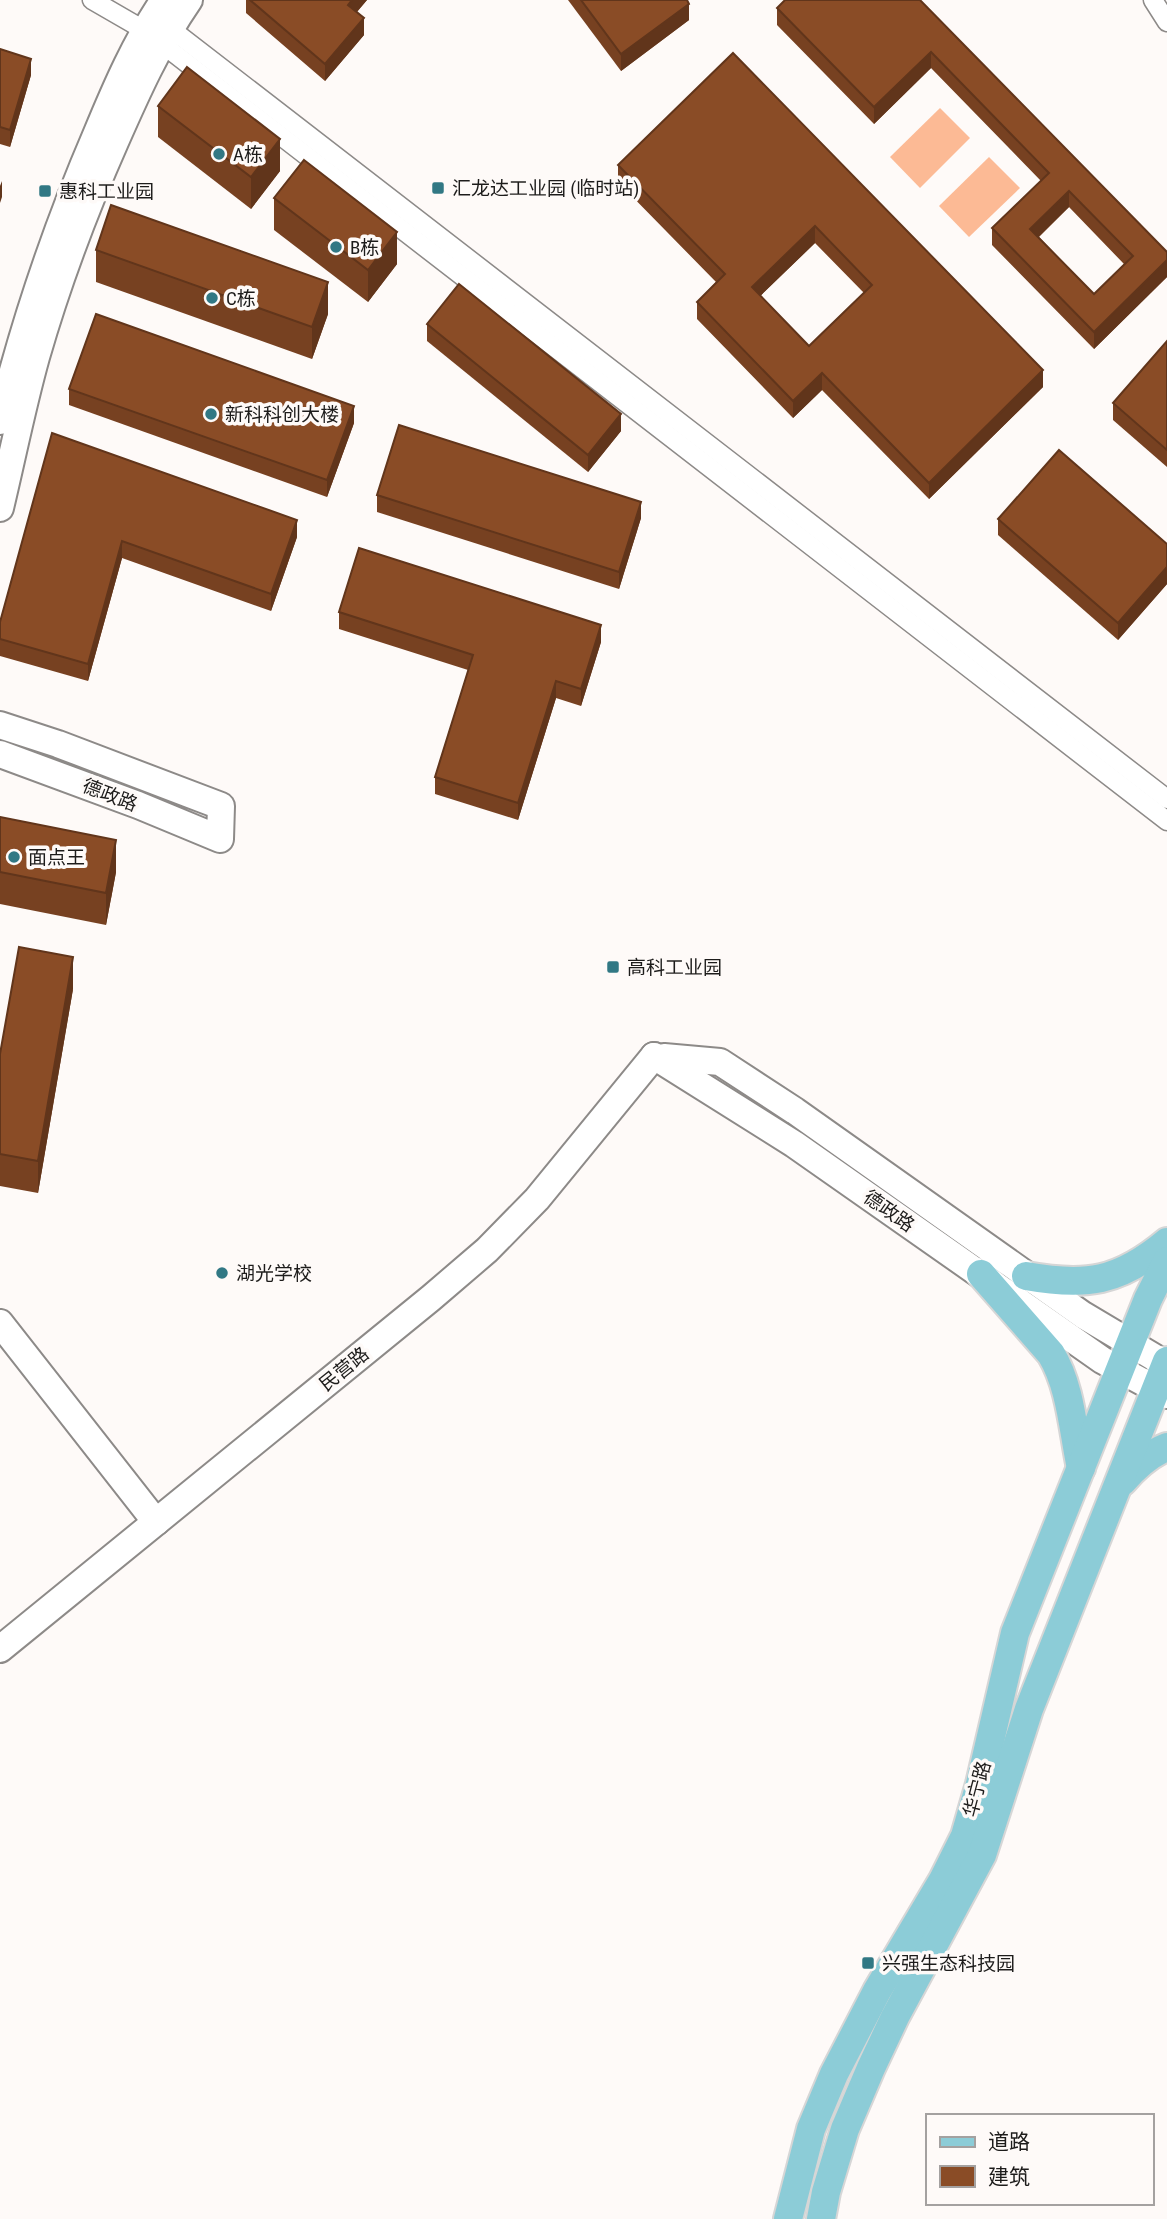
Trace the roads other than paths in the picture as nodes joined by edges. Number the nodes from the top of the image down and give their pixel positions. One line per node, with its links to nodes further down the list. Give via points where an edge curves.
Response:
1 (92, 0): 5 (street)
2 (189, 0): 5 (street)
3 (1153, 0): 4 (street)
4 (1167, 22)
5 (158, 23): 6 (street, via 119,81 81,169 18,349); 7 (street, via 62,273); 10 (street); 11 (street)
6 (0, 421)
7 (0, 508)
8 (0, 726): 9 (street, 德政路, via 221,806 220,839)
9 (0, 754)
10 (1167, 799)
11 (1167, 821)
12 (654, 1056): 15 (street, 德政路, via 794,1144); 16 (street, 德政路, via 720,1062); 25 (street, 民营路, via 537,1199 487,1250)
13 (1167, 1242): 16 (main road, via 1126,1270 1087,1282)
14 (1167, 1261): 18 (main road, 华宁路)
15 (981, 1274): 20 (street, 德政路); 23 (main road, via 1056,1364)
16 (1026, 1276): 18 (street, 德政路)
17 (0, 1323): 25 (street)
18 (1132, 1344): 19 (street, 德政路); 20 (main road, 华宁路)
19 (1167, 1363): 21 (main road, 华宁路)
20 (1121, 1371): 21 (street, 德政路); 23 (main road, 华宁路)
21 (1161, 1392): 24 (main road, 华宁路)
22 (1167, 1447): 24 (main road, via 1135,1467)
23 (1081, 1468): 27 (main road, 华宁路, via 1015,1633 965,1836 834,2074 811,2129)
24 (1119, 1486): 28 (main road, 华宁路, via 1029,1709 982,1855 871,2068 845,2129)
25 (156, 1522): 26 (street, 民营路)
26 (0, 1649)
27 (788, 2219)
28 (821, 2219)

